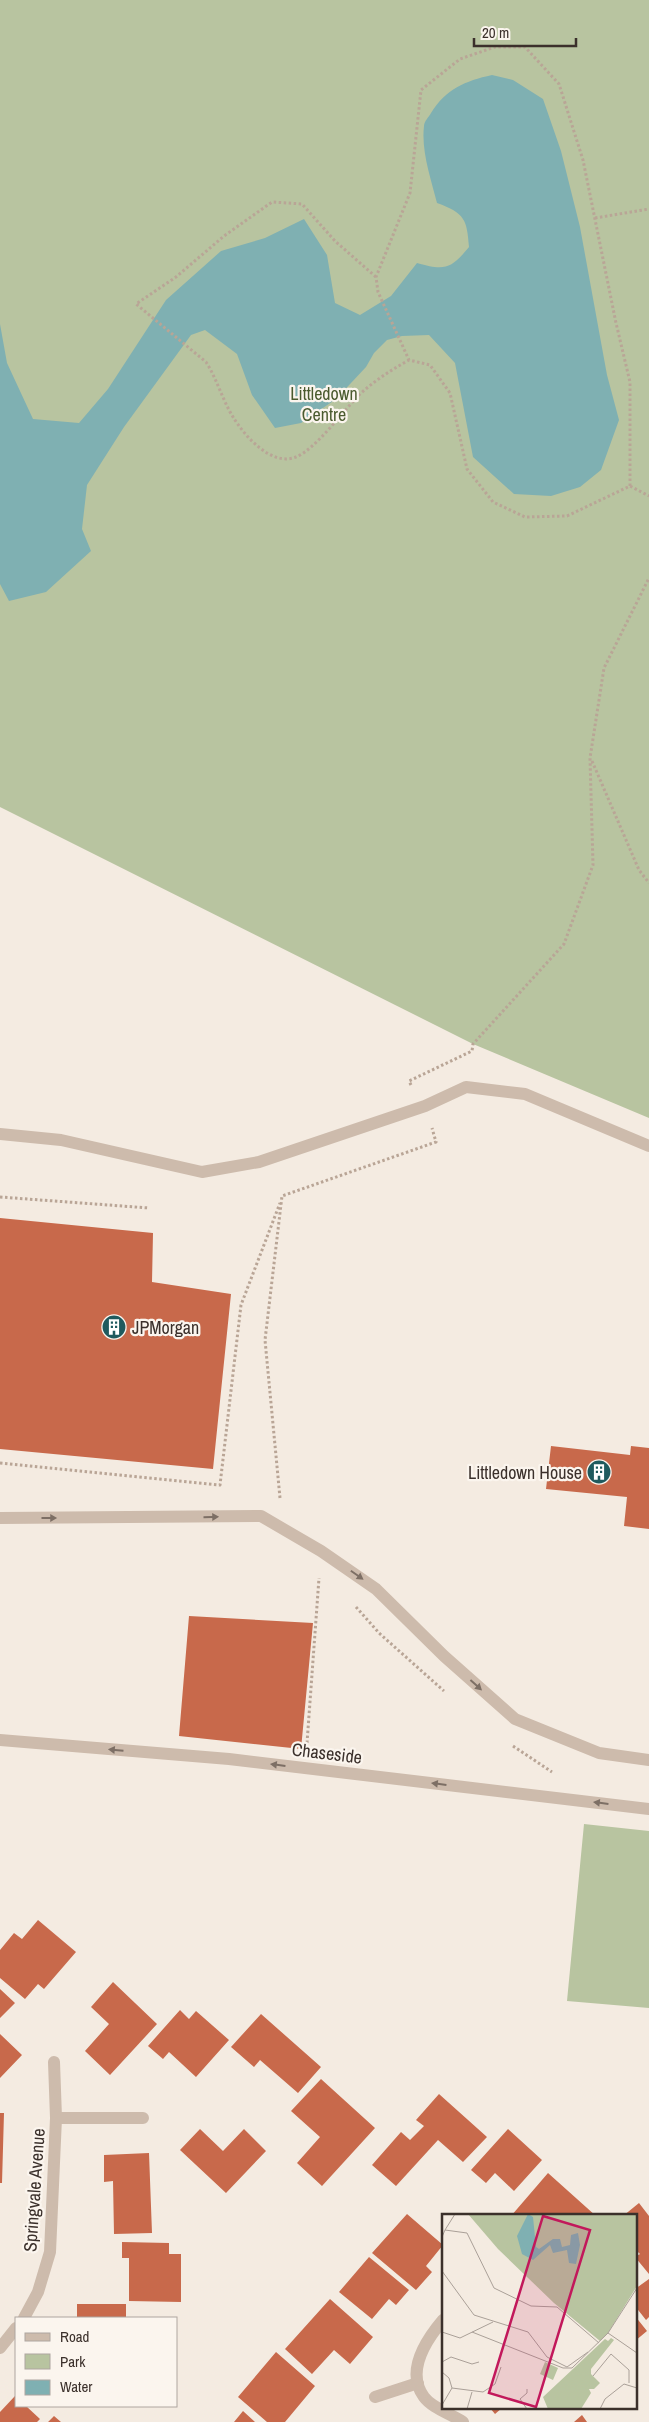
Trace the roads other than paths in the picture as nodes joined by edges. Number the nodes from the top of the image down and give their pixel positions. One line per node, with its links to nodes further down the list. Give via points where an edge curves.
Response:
1 (0, 1134): 2 (street, via 61,1140 202,1172 258,1162 425,1106 466,1087 525,1094)
2 (649, 1146)
3 (0, 1518): 5 (street, one-way to 5, via 260,1516 321,1550 376,1588 444,1656 515,1719 598,1753)
4 (0, 1740): 6 (street, Chaseside, one-way to 4, via 229,1759)
5 (649, 1760)
6 (649, 1809)
7 (54, 2062): 8 (street, Springvale Avenue)
8 (56, 2118): 9 (street, Springvale Avenue); 10 (street, Springvale Avenue, via 50,2252 38,2292)
9 (143, 2118)
10 (25, 2317)
11 (442, 2321): 14 (street, via 425,2342 417,2365)
12 (15, 2329): 13 (street)
13 (0, 2348)
14 (418, 2383): 15 (street); 16 (street, via 424,2397)
15 (375, 2397)
16 (442, 2409)
17 (444, 2410): 18 (street)
18 (463, 2422)

